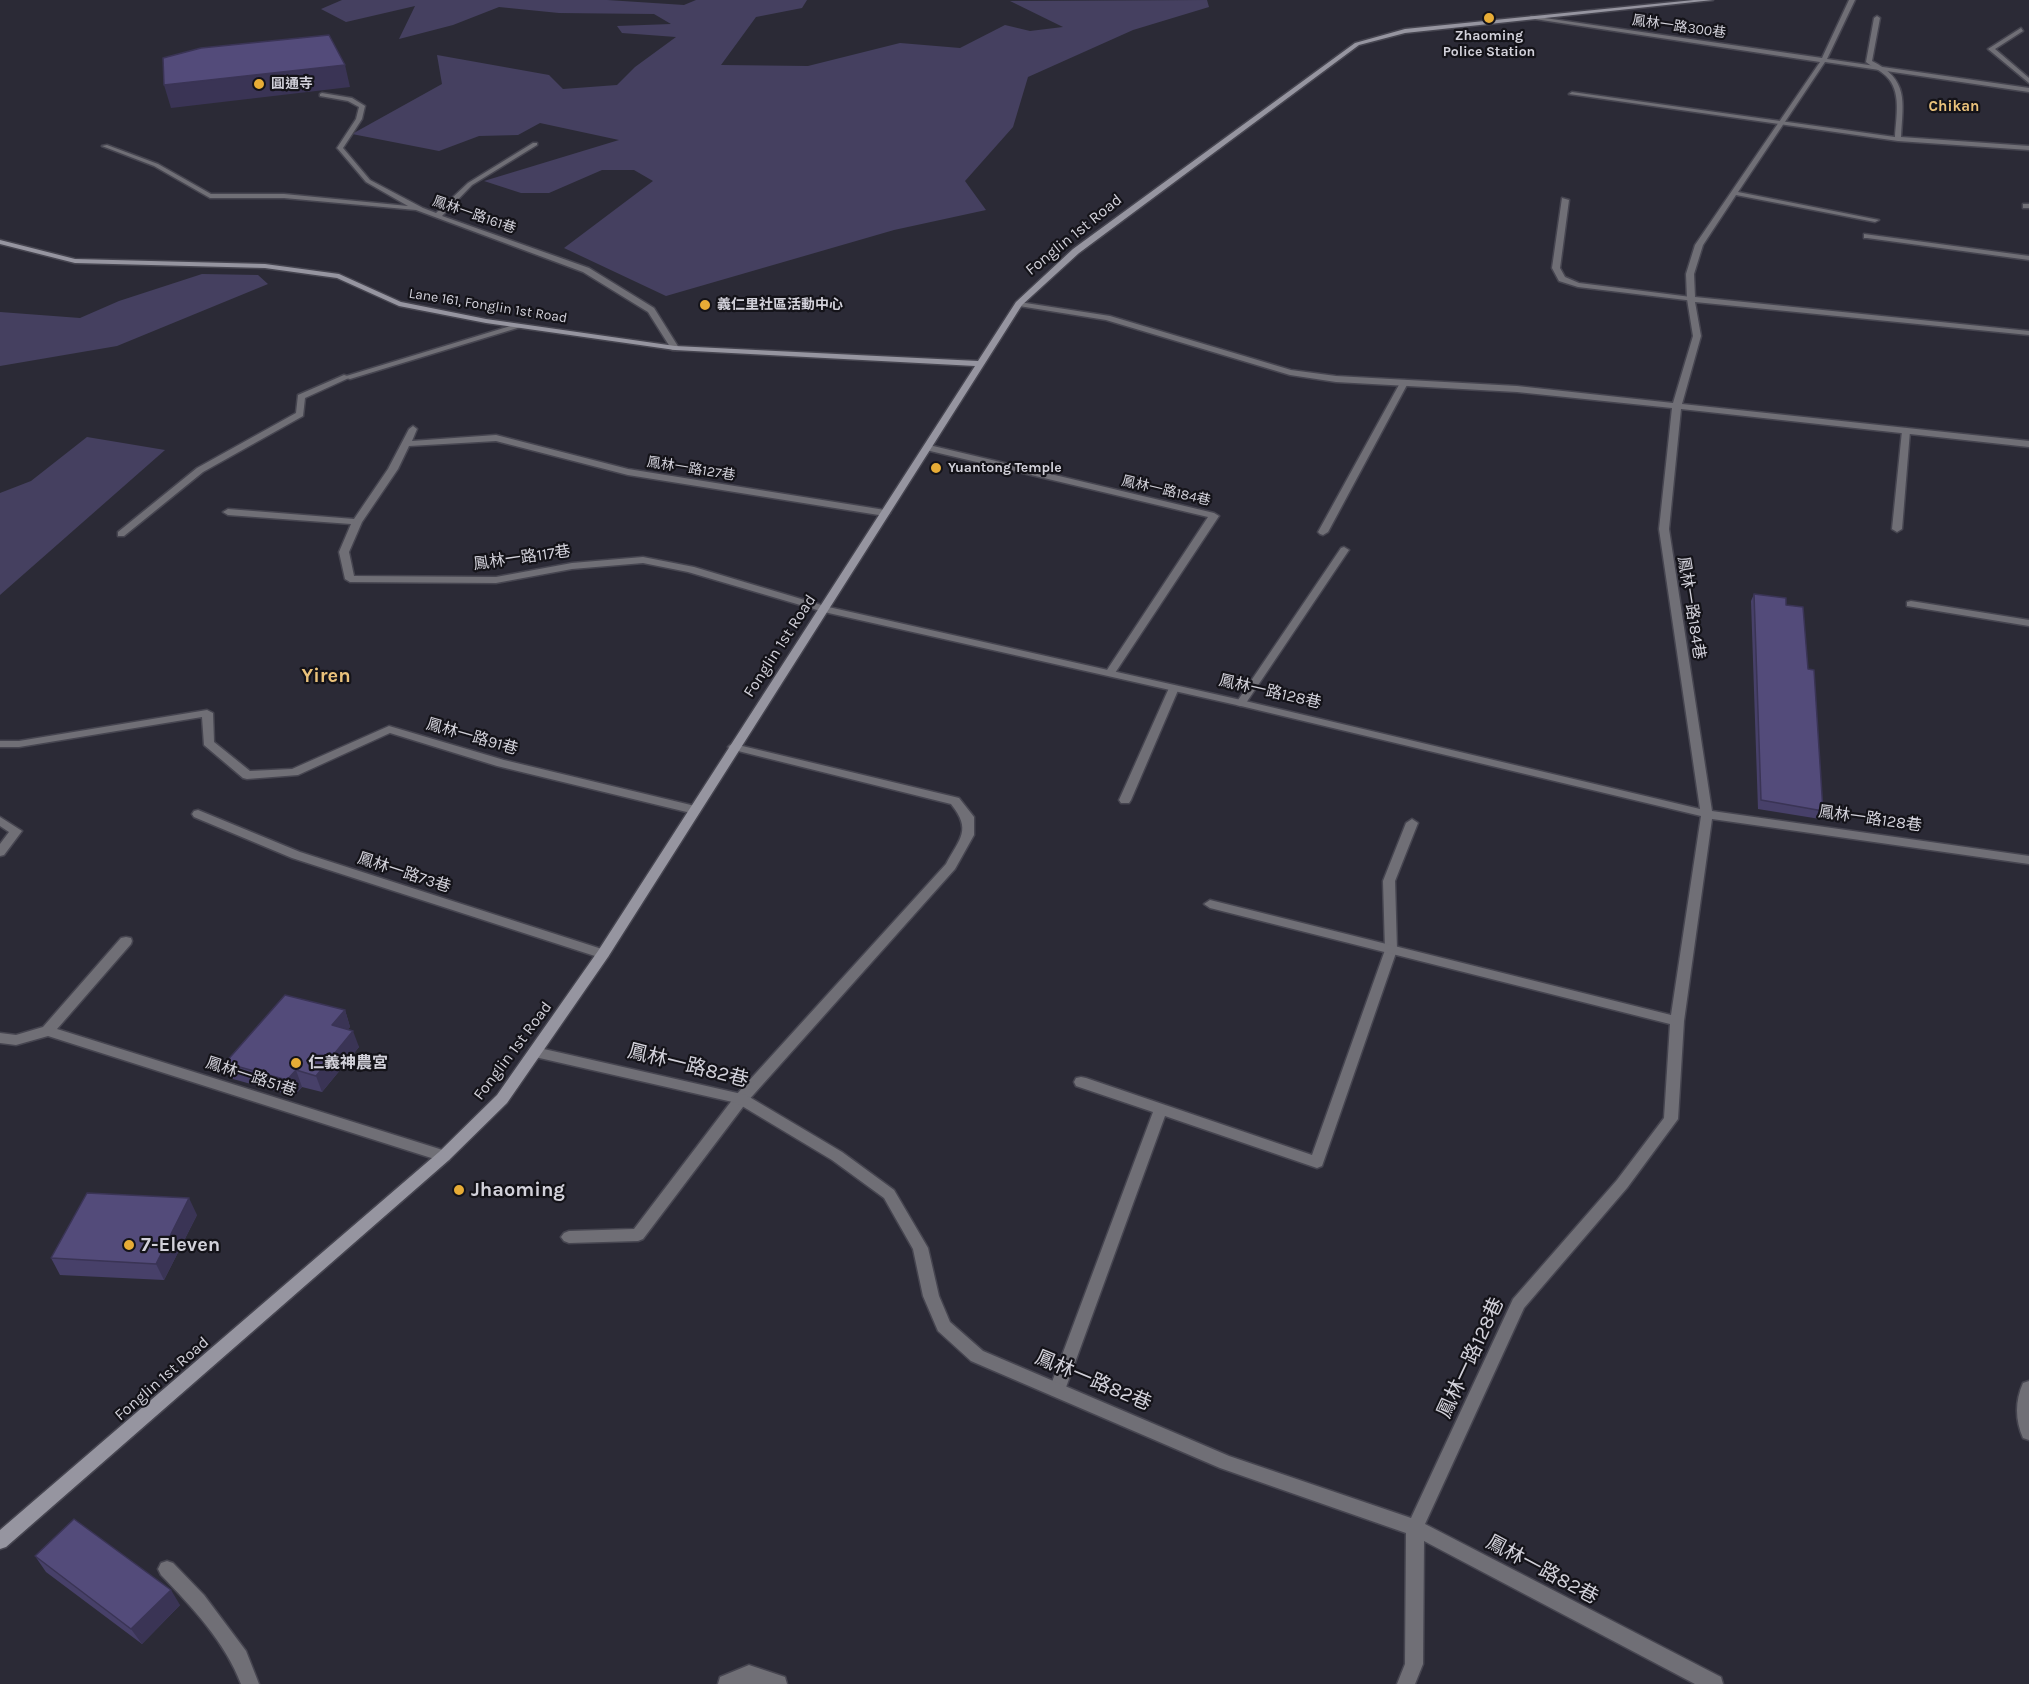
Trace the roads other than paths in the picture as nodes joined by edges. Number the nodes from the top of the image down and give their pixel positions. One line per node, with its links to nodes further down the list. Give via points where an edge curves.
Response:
1 (1710, 0): 3 (street, Fonglin 1st Road)
2 (1852, 0): 6 (street)
3 (1531, 18): 6 (street, 鳳林一路300巷); 26 (street, Fonglin 1st Road, via 1405,31 1357,44 1076,251)
4 (1876, 18): 7 (street, via 1869,62)
5 (2021, 30): 8 (street, via 1991,49)
6 (1824, 60): 7 (street, 鳳林一路300巷); 12 (street)
7 (1887, 69): 9 (street, 鳳林一路300巷); 13 (street, via 1899,85)
8 (2029, 81)
9 (2029, 90)
10 (321, 94): 19 (street, 鳳林一路161巷, via 350,99 362,106 340,148 368,181)
11 (1572, 94): 12 (street)
12 (1782, 122): 13 (street); 17 (street)
13 (1898, 139): 16 (street)
14 (535, 144): 20 (street, via 470,184)
15 (105, 146): 19 (street, via 156,165 210,196 284,196)
16 (2029, 148)
17 (1734, 193): 21 (street); 25 (street, 鳳林一路184巷, via 1699,245 1690,274)
18 (1565, 200): 25 (street, via 1556,268 1562,279 1578,285)
19 (420, 210): 20 (street, 鳳林一路161巷)
20 (438, 216): 29 (street, 鳳林一路161巷, via 586,270 651,310)
21 (1875, 220)
22 (1868, 236): 24 (street)
23 (0, 242): 27 (street, Lane 161, Fonglin 1st Road, via 75,261 265,266 339,276 399,304)
24 (2029, 258)
25 (1691, 299): 28 (street); 32 (street, 鳳林一路184巷, via 1697,336)
26 (1019, 304): 30 (street, Fonglin 1st Road); 31 (street, via 1107,318 1290,372)
27 (520, 326): 29 (street, Lane 161, Fonglin 1st Road); 43 (street, via 347,377 301,397 300,414 200,470)
28 (2029, 333)
29 (675, 348): 30 (street, Lane 161, Fonglin 1st Road)
30 (980, 364): 37 (street, Fonglin 1st Road)
31 (1404, 383): 32 (street, via 1517,389); 42 (street)
32 (1677, 406): 34 (street); 56 (street, 鳳林一路184巷, via 1664,529)
33 (413, 429): 35 (street, 鳳林一路117巷)
34 (1906, 430): 36 (street); 41 (street)
35 (405, 444): 39 (street, 鳳林一路127巷, via 496,438 628,472); 40 (street, 鳳林一路117巷)
36 (2029, 444)
37 (929, 448): 39 (street, Fonglin 1st Road); 48 (street, 鳳林一路184巷, via 1214,516)
38 (228, 512): 40 (street)
39 (885, 513): 46 (street, Fonglin 1st Road)
40 (357, 522): 46 (street, 鳳林一路117巷, via 344,552 350,579 496,580 572,566 643,560 690,569)
41 (1897, 529)
42 (1323, 532)
43 (121, 534)
44 (1344, 550): 50 (street)
45 (1911, 604): 47 (street)
46 (824, 609): 48 (street, 鳳林一路128巷); 52 (street, Fonglin 1st Road)
47 (2029, 623)
48 (1110, 673): 49 (street, 鳳林一路128巷)
49 (1174, 688): 50 (street, 鳳林一路128巷); 53 (street)
50 (1241, 703): 56 (street, 鳳林一路128巷)
51 (0, 744): 54 (street, 鳳林一路91巷, via 207,713 208,743 246,775 294,772 389,729 501,763)
52 (734, 747): 54 (street, Fonglin 1st Road); 70 (street, via 955,801 968,817 968,835 951,866)
53 (1125, 800)
54 (695, 810): 64 (street, Fonglin 1st Road)
55 (198, 814): 64 (street, 鳳林一路73巷, via 296,855)
56 (1707, 814): 60 (street, 鳳林一路128巷); 65 (street, 鳳林一路128巷)
57 (0, 821): 59 (street, via 16,831)
58 (1412, 823): 63 (street, via 1389,881)
59 (0, 852)
60 (2029, 860)
61 (1210, 904): 63 (street)
62 (126, 941): 66 (street)
63 (1391, 950): 65 (street); 71 (street, via 1317,1162)
64 (603, 954): 68 (street, Fonglin 1st Road)
65 (1677, 1021): 77 (street, 鳳林一路128巷, via 1671,1119 1622,1184 1518,1304)
66 (48, 1031): 67 (street, via 16,1040); 72 (street, 鳳林一路51巷)
67 (0, 1038)
68 (535, 1052): 70 (street, 鳳林一路82巷); 72 (street, Fonglin 1st Road, via 502,1099)
69 (1080, 1082): 71 (street)
70 (741, 1099): 73 (street, via 638,1235); 75 (street, 鳳林一路82巷, via 837,1156 889,1194 920,1248 931,1296 944,1326 977,1356)
71 (1161, 1109): 75 (street)
72 (444, 1156): 78 (street, Fonglin 1st Road)
73 (569, 1237)
74 (2029, 1388): 76 (street, via 2024,1411)
75 (1057, 1390): 77 (street, 鳳林一路82巷, via 1226,1463)
76 (2029, 1433)
77 (1415, 1528): 83 (street, 鳳林一路128巷, via 1414,1664); 84 (street, 鳳林一路82巷)
78 (0, 1541)
79 (167, 1569): 80 (street, via 198,1601 240,1657)
80 (250, 1684)
81 (727, 1684): 82 (street, via 749,1674)
82 (778, 1684)
83 (1406, 1684)
84 (1714, 1684)

